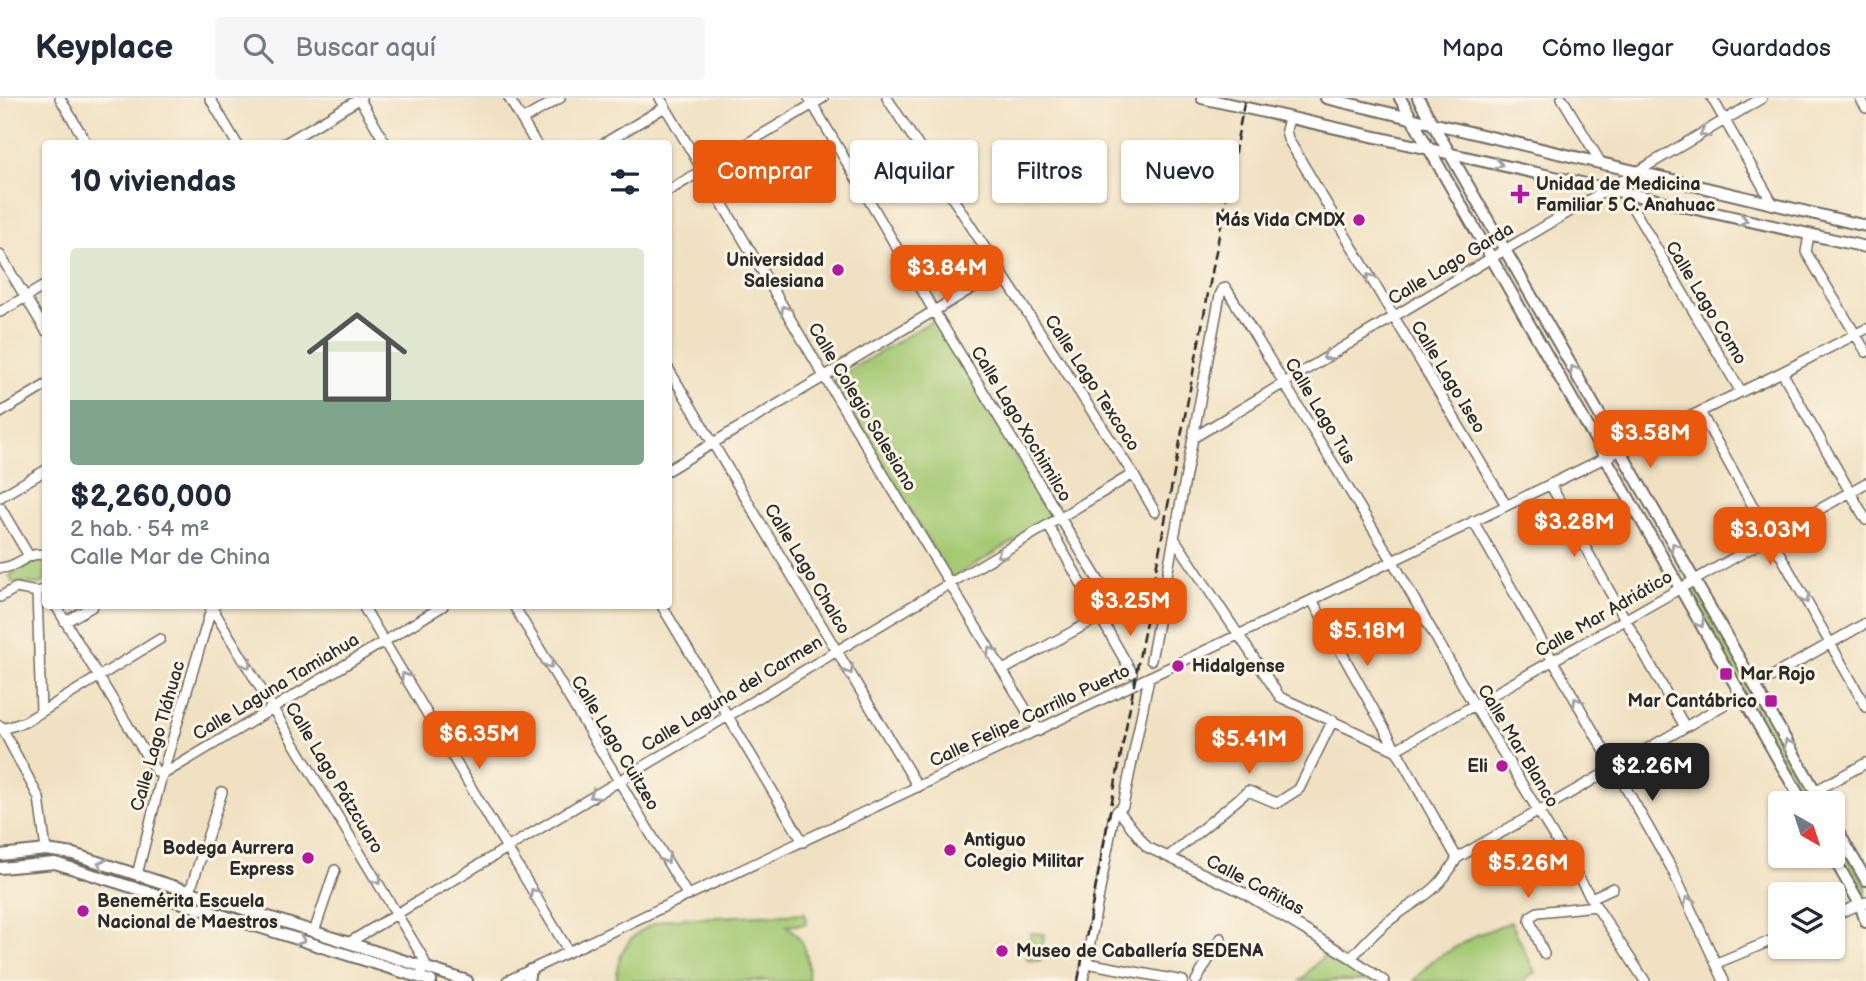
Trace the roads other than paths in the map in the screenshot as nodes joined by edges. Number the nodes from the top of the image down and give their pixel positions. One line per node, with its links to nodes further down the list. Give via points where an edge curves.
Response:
1 (60, 98): 25 (street)
2 (210, 98): 26 (street)
3 (360, 98): 27 (street); 28 (street)
4 (509, 98): 21 (street)
5 (560, 98): 21 (street)
6 (823, 98): 16 (street)
7 (887, 98): 49 (street, Calle Lago Texcoco)
8 (1326, 98): 22 (main road)
9 (1400, 98): 22 (main road)
10 (1418, 98): 24 (main road)
11 (1562, 98): 35 (street)
12 (1712, 98): 23 (street)
13 (1762, 98): 23 (street, Calle Lago Garda)
14 (1860, 98): 19 (street)
15 (1210, 99): 17 (main road)
16 (811, 101): 31 (street); 52 (street, Calle Lago Xochimilco)
17 (1229, 101): 20 (main road)
18 (662, 102): 30 (street); 34 (street, Calle Colegio Salesiano)
19 (1866, 108)
20 (1289, 119): 32 (main road); 54 (street, Calle Lago Iseo, one-way to 20, via 1288,139)
21 (522, 120): 29 (street)
22 (1414, 120): 24 (main road); 32 (main road)
23 (1725, 120): 36 (street, Calle Lago Garda, one-way to 36); 42 (street)
24 (1434, 124): 33 (main road); 35 (main road)
25 (85, 140)
26 (235, 140)
27 (291, 140)
28 (384, 140)
29 (534, 140)
30 (609, 140)
31 (751, 140)
32 (1431, 149): 33 (main road); 48 (main road)
33 (1450, 153): 39 (main road, one-way to 39); 46 (main road)
34 (693, 154)
35 (1601, 163): 36 (main road)
36 (1637, 172): 39 (street, Calle Lago Garda); 42 (main road)
37 (693, 177): 38 (street)
38 (672, 189)
39 (1607, 189): 40 (main road); 46 (street, Calle Lago Garda)
40 (1623, 193): 44 (main road, one-way to 44); 64 (street, Calle Lago Como)
41 (722, 203): 61 (street, Calle Colegio Salesiano, one-way to 41)
42 (1773, 204): 43 (main road)
43 (1866, 226)
44 (1809, 235): 45 (main road); 57 (street, via 1806,252)
45 (1866, 247)
46 (1505, 250): 48 (street, Calle Lago Garda); 69 (main road, one-way to 46)
47 (0, 255): 51 (street)
48 (1491, 258): 54 (street, Calle Lago Garda); 70 (main road)
49 (1001, 271): 52 (street); 73 (street, Calle Lago Texcoco)
50 (42, 287): 51 (street)
51 (25, 297): 53 (street); 55 (street)
52 (934, 311): 61 (street); 81 (street, Calle Lago Xochimilco)
53 (0, 312)
54 (1393, 317): 62 (street, Calle Lago Garda, one-way to 62); 78 (street, Calle Lago Iseo)
55 (42, 325)
56 (1866, 329): 57 (street, Calle Felipe Carrillo Puerto)
57 (1856, 334): 58 (street); 59 (street, Calle Felipe Carrillo Puerto)
58 (1866, 352)
59 (1782, 372): 64 (street, Calle Felipe Carrillo Puerto); 76 (street)
60 (672, 375): 68 (street, Calle Lago Chalco)
61 (824, 376): 68 (street); 92 (street, Calle Colegio Salesiano)
62 (1284, 382): 67 (street, Calle Lago Garda); 67 (street, Calle Lago Tus, via 1229,291 1223,289); 89 (street, Calle Lago Tus)
63 (42, 387): 66 (street)
64 (1741, 392): 65 (street, Calle Felipe Carrillo Puerto)
65 (1700, 412): 69 (street, Calle Felipe Carrillo Puerto); 85 (street)
66 (0, 413)
67 (1193, 438): 86 (street)
68 (713, 443): 71 (street); 113 (street, Calle Lago Chalco)
69 (1620, 450): 70 (street, Calle Felipe Carrillo Puerto); 91 (main road, one-way to 69)
70 (1605, 457): 74 (street, Calle Felipe Carrillo Puerto); 93 (main road)
71 (672, 468)
72 (42, 472): 77 (street)
73 (1133, 474): 80 (street, Calle Lago Texcoco); 81 (street, Calle Laguna del Carmen)
74 (1549, 484): 78 (street, Calle Felipe Carrillo Puerto); 106 (street)
75 (1866, 484): 76 (street, Calle Mar Adriático)
76 (1850, 492): 82 (street); 85 (street, Calle Mar Adriático)
77 (0, 497)
78 (1506, 505): 83 (street, Calle Felipe Carrillo Puerto)
79 (0, 507): 88 (street)
80 (1156, 512)
81 (1059, 519): 84 (street, Calle Laguna del Carmen); 105 (street, Calle Lago Xochimilco, via 1114,606)
82 (1866, 520)
83 (1473, 521): 89 (street, Calle Felipe Carrillo Puerto); 115 (street)
84 (1048, 525): 92 (street, Calle Laguna del Carmen, one-way to 92); 105 (street, Calle Lago Xochimilco)
85 (1770, 537): 91 (street, Calle Mar Adriático); 112 (street, one-way to 112)
86 (1174, 538): 109 (street); 114 (street)
87 (42, 554): 88 (street)
88 (29, 556): 90 (street, via 11,568)
89 (1392, 560): 96 (street, Calle Felipe Carrillo Puerto); 122 (street, Calle Mar Blanco)
90 (1, 568)
91 (1695, 580): 93 (street, Calle Mar Adriático); 120 (main road)
92 (950, 584): 113 (street, Calle Laguna del Carmen); 116 (street, Calle Colegio Salesiano, one-way to 92)
93 (1680, 589): 106 (street, Calle Mar Adriático); 121 (main road, one-way to 121)
94 (41, 590): 95 (street, via 16,588); 125 (street)
95 (0, 597)
96 (1312, 600): 109 (street, Calle Felipe Carrillo Puerto); 131 (street)
97 (58, 609): 107 (street)
98 (88, 609): 107 (street)
99 (211, 609): 134 (street, Calle Lago Tláhuac)
100 (214, 609): 124 (street, Calle Lago Pátzcuaro, one-way to 124)
101 (365, 609): 111 (street)
102 (438, 609): 111 (street, Calle Laguna Tamiahua)
103 (516, 609): 135 (street, Calle Lago Cuitzeo, one-way to 135)
104 (664, 609): 126 (street)
105 (1101, 616): 116 (street); 117 (street, Calle Lago Xochimilco)
106 (1625, 620): 115 (street, Calle Mar Adriático); 129 (street)
107 (65, 622): 118 (street)
108 (1866, 623): 112 (street)
109 (1238, 635): 119 (street, Calle Felipe Carrillo Puerto); 127 (street, via 1280,698)
110 (160, 639): 118 (street)
111 (384, 641): 124 (street, Calle Laguna Tamiahua); 144 (street, one-way to 111)
112 (1830, 643): 120 (street); 123 (street)
113 (837, 650): 126 (street, Calle Laguna del Carmen); 136 (street, Calle Lago Chalco, one-way to 136)
114 (1152, 660)
115 (1553, 661): 122 (street, Calle Mar Adriático); 133 (street, one-way to 115)
116 (1003, 670): 130 (street, Calle Colegio Salesiano)
117 (1132, 673)
118 (98, 676): 125 (street); 134 (street)
119 (1149, 678): 130 (street, Calle Felipe Carrillo Puerto); 140 (street, via 1124,806)
120 (1755, 686): 138 (main road, one-way to 120)
121 (1741, 695): 129 (street); 137 (main road)
122 (1474, 705): 131 (street, Calle Mar Adriático); 141 (street, Calle Mar Blanco)
123 (1866, 707)
124 (273, 708): 134 (street, Calle Laguna Tamiahua); 160 (street, Calle Lago Pátzcuaro, one-way to 160)
125 (41, 712): 128 (street, via 13,727)
126 (727, 715): 135 (street, Calle Laguna del Carmen); 142 (street)
127 (1333, 720): 131 (street); 147 (street, via 1299,789 1277,803 1248,791)
128 (2, 727): 145 (street, via 39,798)
129 (1685, 727): 133 (street)
130 (1039, 730): 136 (street, Calle Felipe Carrillo Puerto)
131 (1395, 750): 148 (street)
132 (1866, 763): 138 (street)
133 (1615, 767): 141 (street); 170 (street, one-way to 133, via 1671,867)
134 (162, 775): 152 (street, Calle Lago Tláhuac)
135 (619, 780): 144 (street, Calle Laguna del Carmen, one-way to 144); 156 (street, Calle Lago Cuitzeo, one-way to 156)
136 (918, 787): 142 (street, Calle Felipe Carrillo Puerto)
137 (1796, 791)
138 (1815, 791)
139 (222, 792): 155 (street)
140 (1118, 810): 147 (street, Calle Cañitas, via 1147,847); 169 (street)
141 (1539, 811): 148 (street); 157 (street, Calle Mar Blanco)
142 (803, 842): 156 (street, Calle Felipe Carrillo Puerto)
143 (1845, 844): 153 (main road)
144 (507, 847): 160 (street, Calle Laguna del Carmen); 166 (street, one-way to 144)
145 (46, 850): 146 (main road); 152 (main road, one-way to 145, via 73,853)
146 (0, 855)
147 (1168, 858): 168 (street, Calle Cañitas, via 1244,893)
148 (1457, 858): 168 (street, via 1433,891 1388,921)
149 (0, 868): 172 (main road, one-way to 172, via 55,863)
150 (1840, 868): 158 (main road)
151 (335, 870): 162 (street)
152 (137, 875): 155 (main road)
153 (1866, 880)
154 (1613, 888): 157 (street)
155 (190, 891): 162 (main road)
156 (688, 896): 166 (street, Calle Felipe Carrillo Puerto)
157 (1594, 902): 167 (street, via 1531,916); 179 (street, Calle Mar Blanco)
158 (1863, 903): 159 (street); 161 (main road)
159 (1845, 911)
160 (397, 913): 165 (street, Calle Laguna del Carmen); 172 (street, Calle Lago Pátzcuaro, via 424,960)
161 (1866, 922)
162 (314, 932): 165 (main road)
163 (1221, 939): 177 (street)
164 (1768, 942): 170 (street)
165 (348, 943): 172 (main road)
166 (569, 952): 171 (street, Calle Felipe Carrillo Puerto)
167 (1544, 954)
168 (1351, 958): 178 (street, Calle Cañitas)
169 (1087, 963): 175 (street); 176 (street)
170 (1717, 963): 180 (street)
171 (529, 976): 174 (street, Calle Felipe Carrillo Puerto)
172 (427, 977): 173 (main road)
173 (467, 981)
174 (507, 981)
175 (1083, 981)
176 (1183, 981)
177 (1196, 981)
178 (1384, 981)
179 (1645, 981)
180 (1724, 981)

